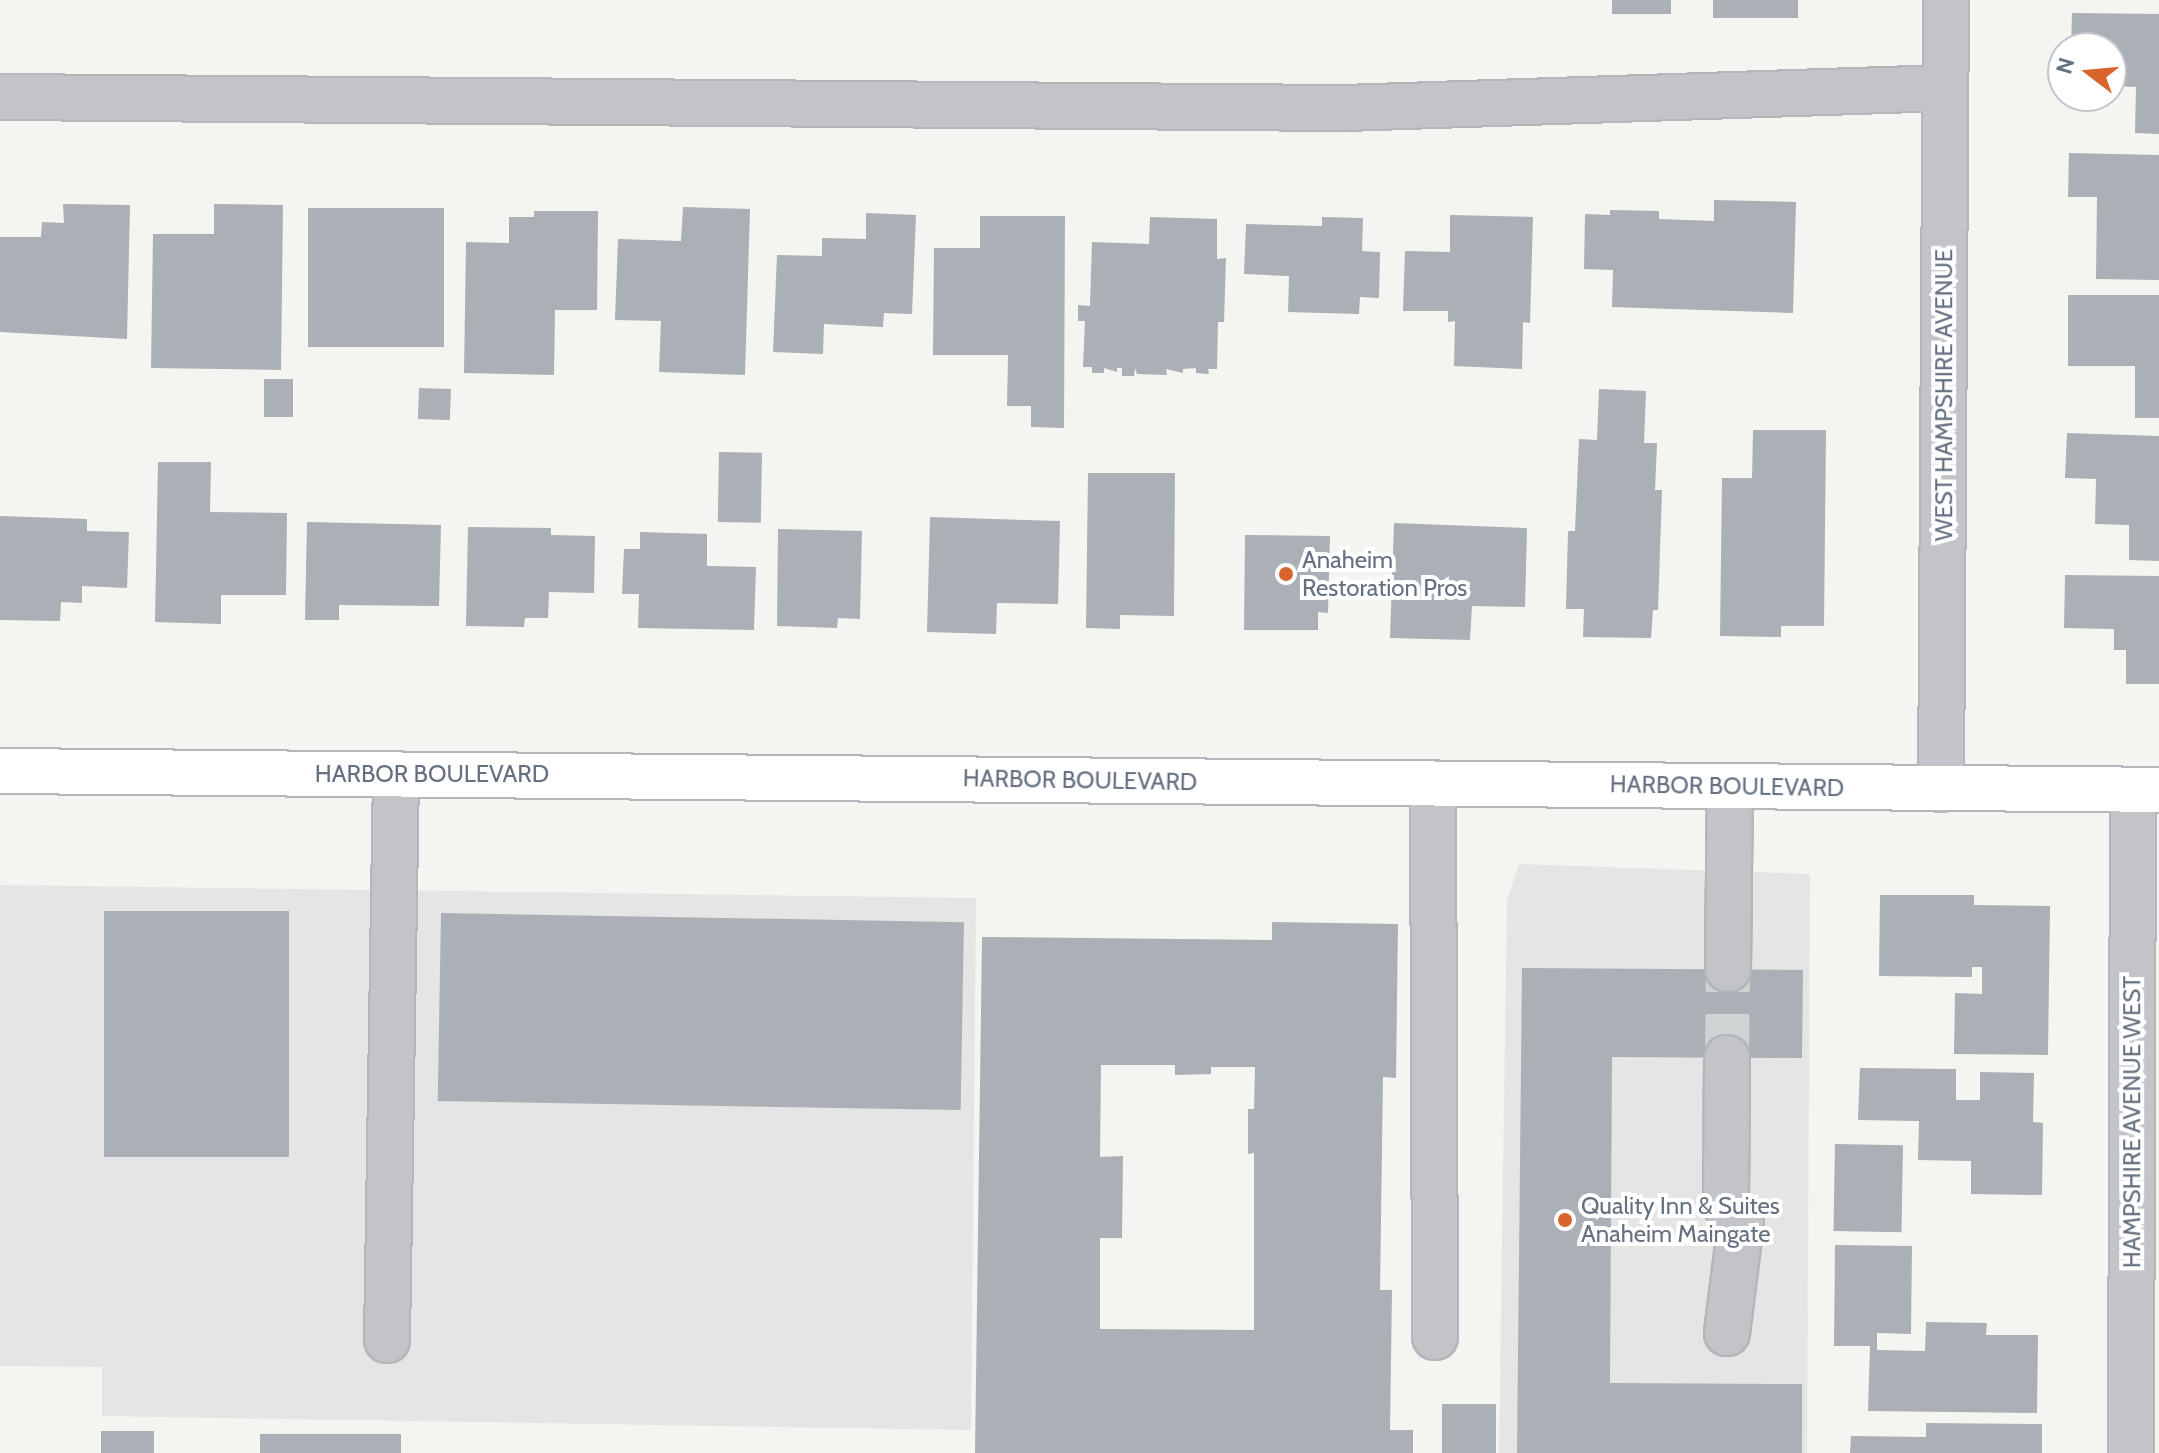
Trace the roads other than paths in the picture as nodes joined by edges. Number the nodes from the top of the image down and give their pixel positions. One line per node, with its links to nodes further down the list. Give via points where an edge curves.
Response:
1 (1946, 0): 2 (street, WEST HAMPSHIRE AVENUE)
2 (1945, 88): 3 (street, via 1345,108); 8 (street, WEST HAMPSHIRE AVENUE)
3 (0, 97)
4 (0, 771): 5 (main road, HARBOR BOULEVARD)
5 (396, 774): 6 (main road, HARBOR BOULEVARD); 14 (street)
6 (1433, 783): 7 (main road, HARBOR BOULEVARD); 13 (street)
7 (1730, 786): 8 (main road, HARBOR BOULEVARD); 10 (street)
8 (1941, 789): 9 (main road, HARBOR BOULEVARD)
9 (2146, 790): 15 (street, HAMPSHIRE AVENUE WEST)
10 (1728, 969)
11 (1727, 1058): 12 (street, via 1726,1206 1741,1222)
12 (1727, 1333)
13 (1435, 1337)
14 (387, 1340)
15 (2131, 1453)

